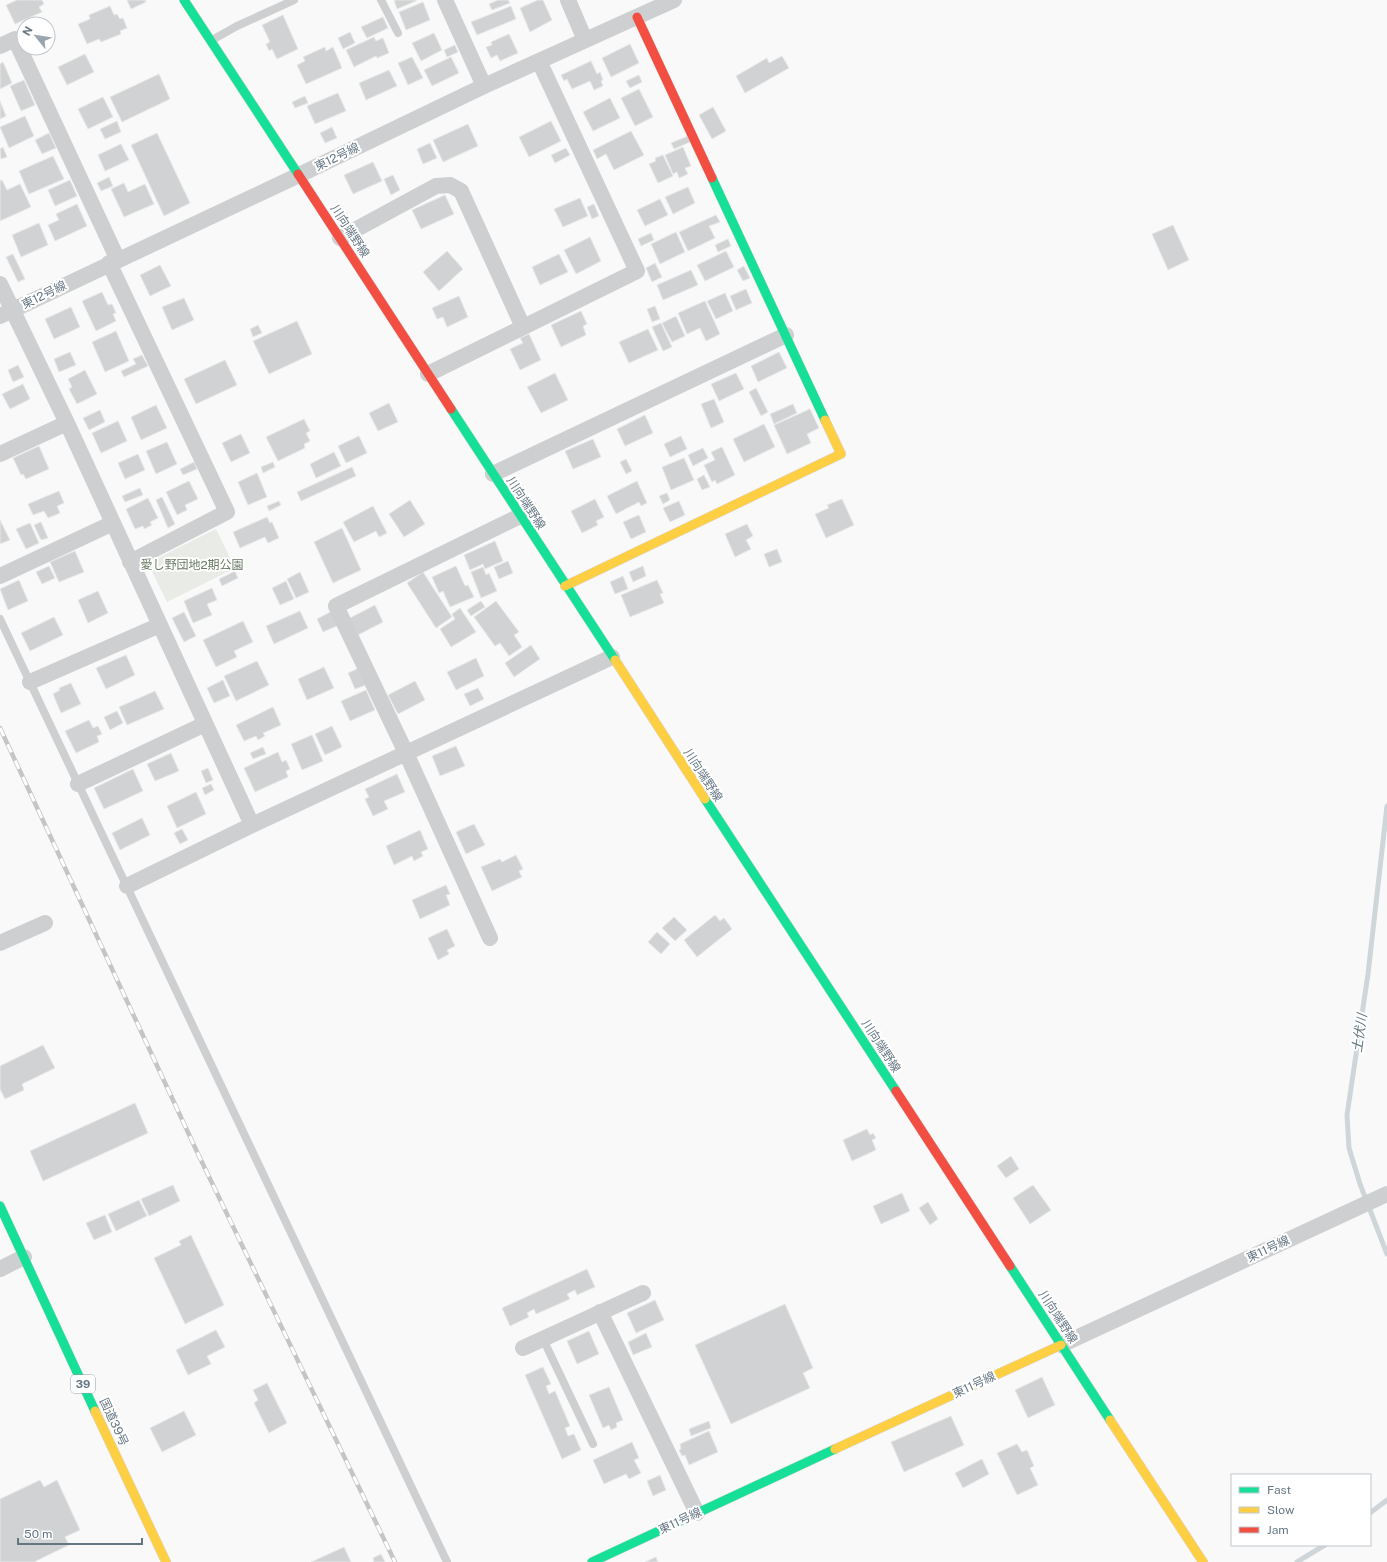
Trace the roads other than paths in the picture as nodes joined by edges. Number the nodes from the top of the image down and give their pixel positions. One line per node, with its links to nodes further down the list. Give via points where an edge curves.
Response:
1 (184, 0): 11 (main road, 川向端野線)
2 (294, 0): 11 (lane)
3 (381, 0): 9 (lane)
4 (445, 0): 14 (street)
5 (568, 0): 10 (street)
6 (674, 0): 7 (street, 東12号線)
7 (649, 5): 8 (street, 東12号線)
8 (637, 17): 10 (street, 東12号線); 21 (main road)
9 (398, 33)
10 (585, 40): 13 (street, 東12号線)
11 (210, 41): 15 (main road, 川向端野線)
12 (0, 46): 17 (street, via 15,39)
13 (539, 61): 14 (street, 東12号線); 20 (street, via 637,271)
14 (484, 86): 15 (street, 東12号線)
15 (299, 175): 16 (main road, 川向端野線); 17 (street, 東12号線)
16 (340, 238): 20 (street, via 436,186 450,185 461,191); 22 (main road, 川向端野線)
17 (114, 262): 19 (street, 東12号線); 28 (street, via 228,512)
18 (0, 284): 19 (street)
19 (6, 313): 23 (street)
20 (523, 327): 22 (street)
21 (786, 335): 25 (street); 30 (main road, via 840,454)
22 (428, 374): 25 (main road, 川向端野線)
23 (67, 423): 24 (street); 27 (street)
24 (0, 454)
25 (493, 474): 26 (main road, 川向端野線)
26 (520, 516): 30 (main road, 川向端野線); 36 (street, via 336,606)
27 (113, 523): 28 (street); 29 (street)
28 (130, 562): 32 (street)
29 (0, 576)
30 (565, 586): 33 (main road, 川向端野線)
31 (0, 619): 34 (lane)
32 (160, 625): 34 (street); 35 (street)
33 (612, 657): 36 (street); 50 (main road, 川向端野線)
34 (30, 682): 37 (lane)
35 (205, 724): 37 (street); 38 (street)
36 (406, 753): 38 (street); 41 (street)
37 (78, 784): 39 (lane)
38 (252, 825): 39 (street)
39 (127, 886): 55 (lane)
40 (44, 922): 42 (street)
41 (490, 938)
42 (0, 944)
43 (1380, 1198): 50 (street, 東11号線)
44 (0, 1206): 45 (main road, 国道39号 / 39)
45 (24, 1257): 46 (street); 54 (main road, 国道39号 / 39)
46 (0, 1269)
47 (642, 1292): 48 (street)
48 (600, 1312): 49 (street); 53 (street)
49 (543, 1339): 51 (street); 52 (lane)
50 (1061, 1345): 53 (main road, 東11号線); 57 (main road, 川向端野線)
51 (523, 1348)
52 (593, 1444)
53 (697, 1513): 56 (main road, 東11号線)
54 (166, 1562)
55 (447, 1562)
56 (592, 1562)
57 (1203, 1562)

